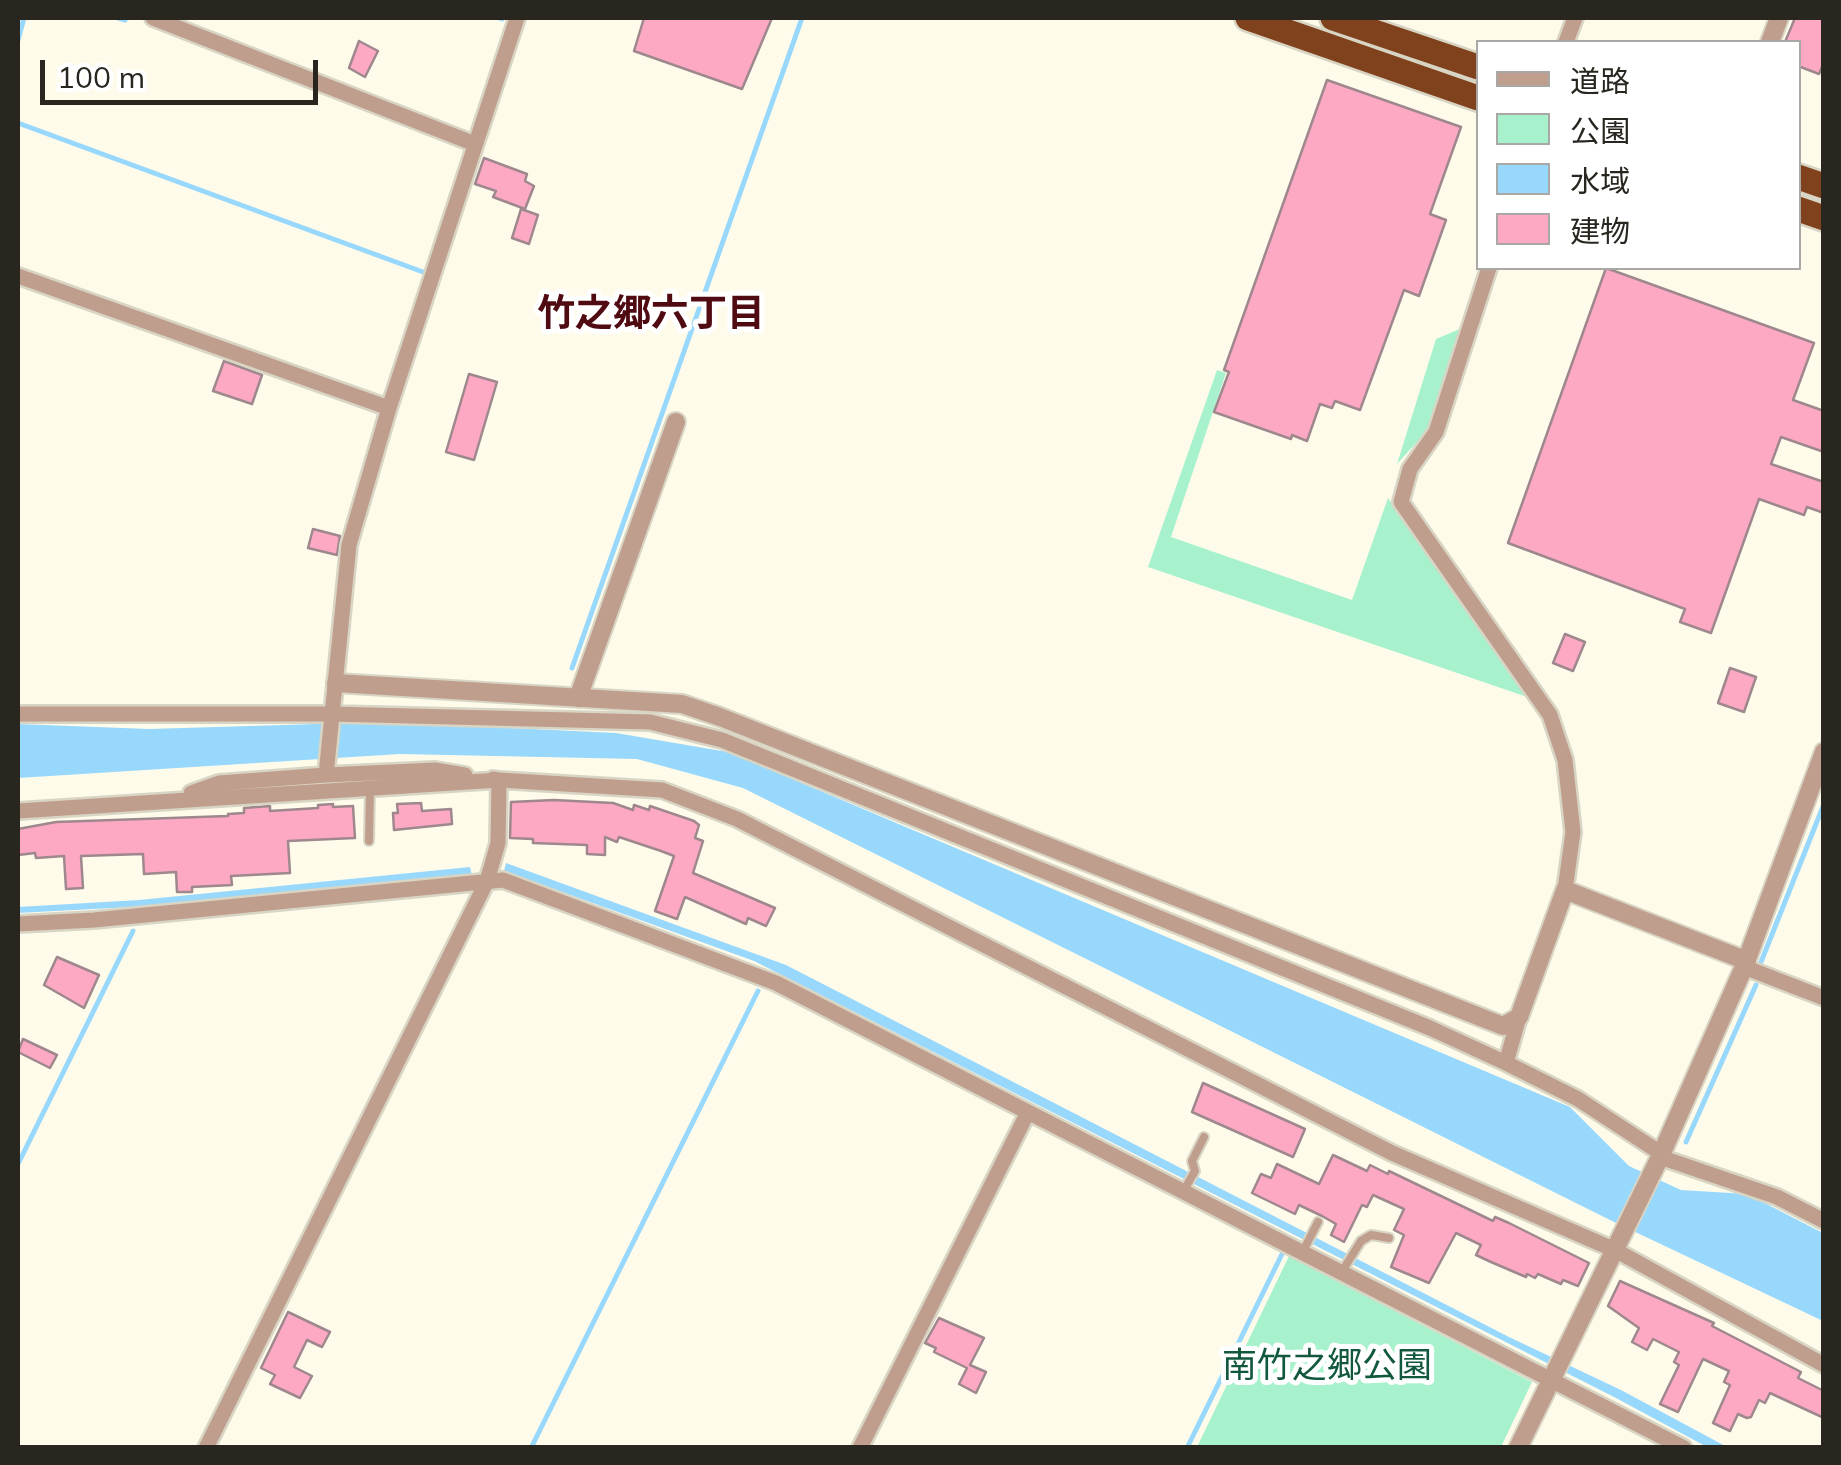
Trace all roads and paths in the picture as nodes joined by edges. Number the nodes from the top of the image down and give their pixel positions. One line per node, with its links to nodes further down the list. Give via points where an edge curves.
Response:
1 (153, 18): 7 (street)
2 (517, 18): 7 (street)
3 (1248, 18): 6 (highway)
4 (1334, 18): 5 (highway)
5 (1476, 66)
6 (1476, 97)
7 (475, 144): 10 (street)
8 (1489, 270): 24 (street, via 1436,432 1410,469 1401,502 1550,715 1565,760 1573,832)
9 (18, 276): 10 (street)
10 (389, 408): 12 (street, via 349,546)
11 (676, 422): 13 (street)
12 (336, 683): 13 (street); 15 (street)
13 (578, 698): 28 (street, via 682,704 1490,1022 1503,1026)
14 (18, 714): 15 (street)
15 (332, 714): 17 (street); 29 (street, via 650,722 722,740)
16 (1824, 752): 26 (street)
17 (326, 770): 18 (street, via 434,770); 20 (street, via 219,783)
18 (499, 780): 19 (street); 23 (street, via 498,843); 37 (street, via 662,790 698,802 1392,1153)
19 (370, 787): 20 (street); 22 (lane)
20 (173, 800): 21 (street)
21 (18, 811)
22 (369, 841)
23 (486, 881): 25 (street); 30 (street, via 504,880 776,982); 42 (street)
24 (1565, 890): 26 (street); 28 (street)
25 (18, 924)
26 (1745, 964): 27 (street); 32 (street)
27 (1824, 998)
28 (1519, 1017): 29 (street)
29 (1506, 1063): 32 (street, via 1578,1099)
30 (1028, 1112): 33 (street); 43 (street)
31 (1204, 1138): 33 (lane)
32 (1659, 1160): 34 (street, via 1776,1197); 37 (street)
33 (1184, 1189): 38 (street)
34 (1824, 1221)
35 (1318, 1222): 38 (lane)
36 (1388, 1238): 39 (lane, via 1371,1235)
37 (1619, 1242): 40 (street); 41 (street)
38 (1304, 1250): 39 (street)
39 (1343, 1271): 41 (street)
40 (1824, 1365)
41 (1553, 1377): 44 (street); 45 (street)
42 (206, 1448)
43 (860, 1448)
44 (1518, 1448)
45 (1684, 1448)

